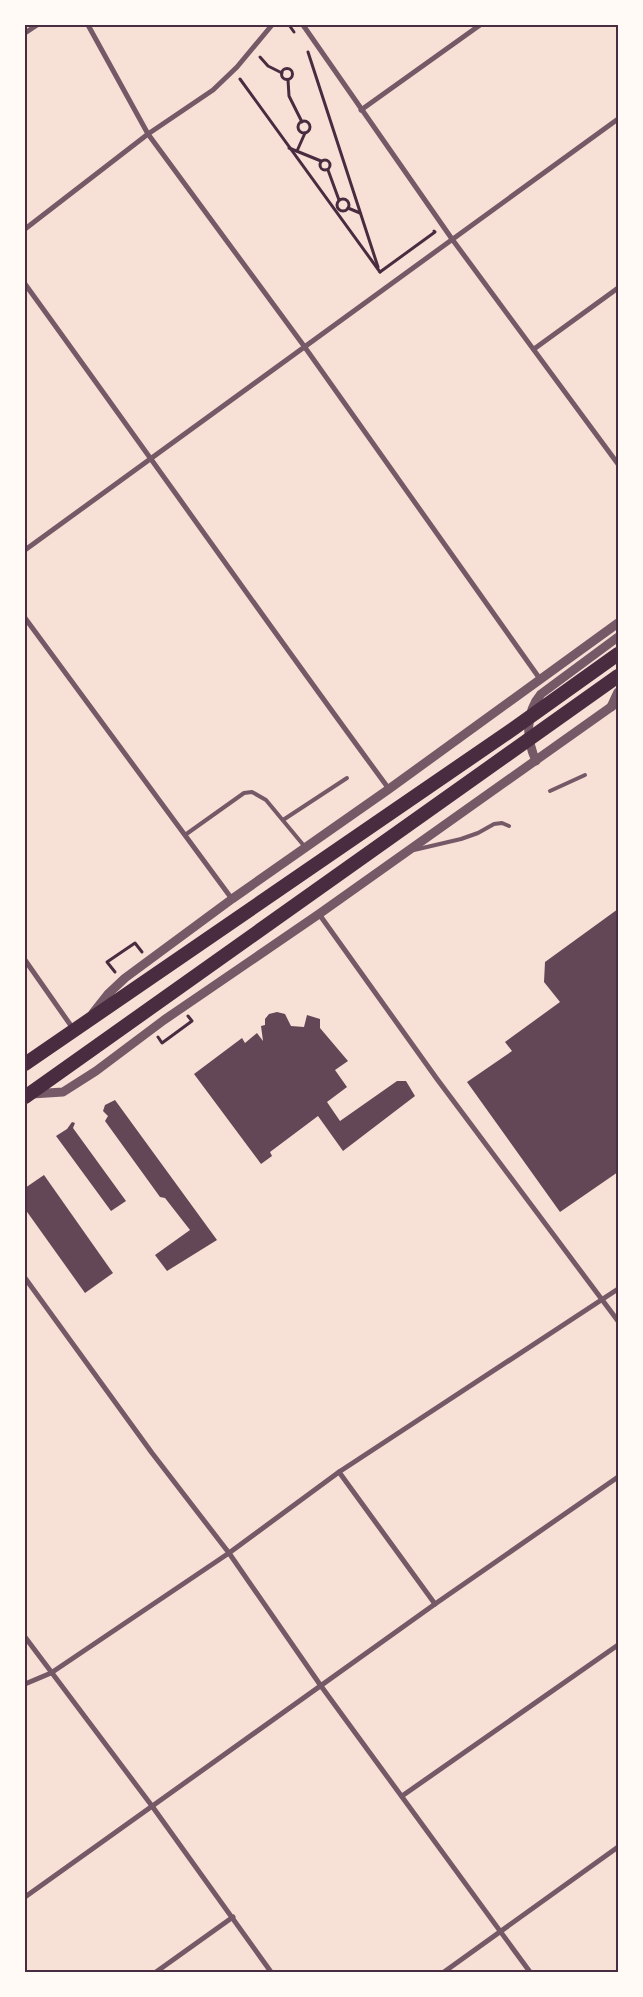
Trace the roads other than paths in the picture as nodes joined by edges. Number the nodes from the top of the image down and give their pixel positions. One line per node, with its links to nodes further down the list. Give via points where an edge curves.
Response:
1 (37, 25): 6 (street)
2 (88, 25): 9 (street)
3 (272, 25): 9 (street, via 213,90)
4 (303, 25): 7 (street)
5 (480, 25): 7 (street)
6 (25, 33)
7 (361, 110): 11 (street)
8 (618, 119): 11 (street)
9 (148, 134): 10 (street); 14 (street)
10 (25, 229)
11 (452, 239): 14 (street); 15 (street)
12 (25, 284): 17 (street)
13 (618, 288): 15 (street)
14 (304, 346): 17 (street); 25 (street)
15 (534, 349): 16 (street)
16 (615, 455): 18 (street)
17 (151, 457): 19 (street); 31 (street)
18 (618, 464)
19 (25, 550)
20 (25, 618): 35 (street)
21 (618, 623): 25 (street)
22 (618, 637): 28 (street, via 533,703 528,726 530,746)
23 (618, 654): 41 (highway)
24 (618, 676): 44 (highway)
25 (540, 679): 31 (street)
26 (618, 692): 27 (street)
27 (614, 705): 28 (street)
28 (536, 761): 37 (street)
29 (585, 775): 32 (lane)
30 (347, 778): 33 (lane)
31 (389, 789): 36 (street)
32 (550, 791)
33 (283, 820): 35 (lane, via 259,795 244,793); 36 (lane)
34 (509, 826): 37 (lane, via 494,824 448,844)
35 (185, 835): 38 (street)
36 (306, 847): 38 (street)
37 (409, 850): 39 (street)
38 (232, 899): 41 (street, via 122,981)
39 (319, 914): 44 (street, via 63,1092); 47 (street, via 437,1079)
40 (25, 960): 42 (street)
41 (87, 1022): 42 (highway)
42 (74, 1031): 43 (highway)
43 (25, 1064)
44 (27, 1096)
45 (25, 1278): 51 (street)
46 (618, 1290): 47 (street)
47 (602, 1299): 48 (street); 49 (street)
48 (618, 1321)
49 (340, 1472): 51 (street); 52 (street)
50 (618, 1477): 52 (street)
51 (229, 1554): 55 (street); 57 (street)
52 (435, 1604): 57 (street)
53 (25, 1637): 55 (street)
54 (618, 1646): 58 (street)
55 (51, 1673): 56 (street); 59 (street)
56 (25, 1684)
57 (321, 1686): 58 (street); 59 (street)
58 (402, 1796): 63 (street)
59 (152, 1806): 61 (street); 62 (street)
60 (618, 1847): 63 (street)
61 (25, 1897)
62 (233, 1917): 64 (street); 65 (street)
63 (500, 1932): 66 (street); 67 (street)
64 (156, 1972)
65 (271, 1972)
66 (444, 1972)
67 (530, 1972)

